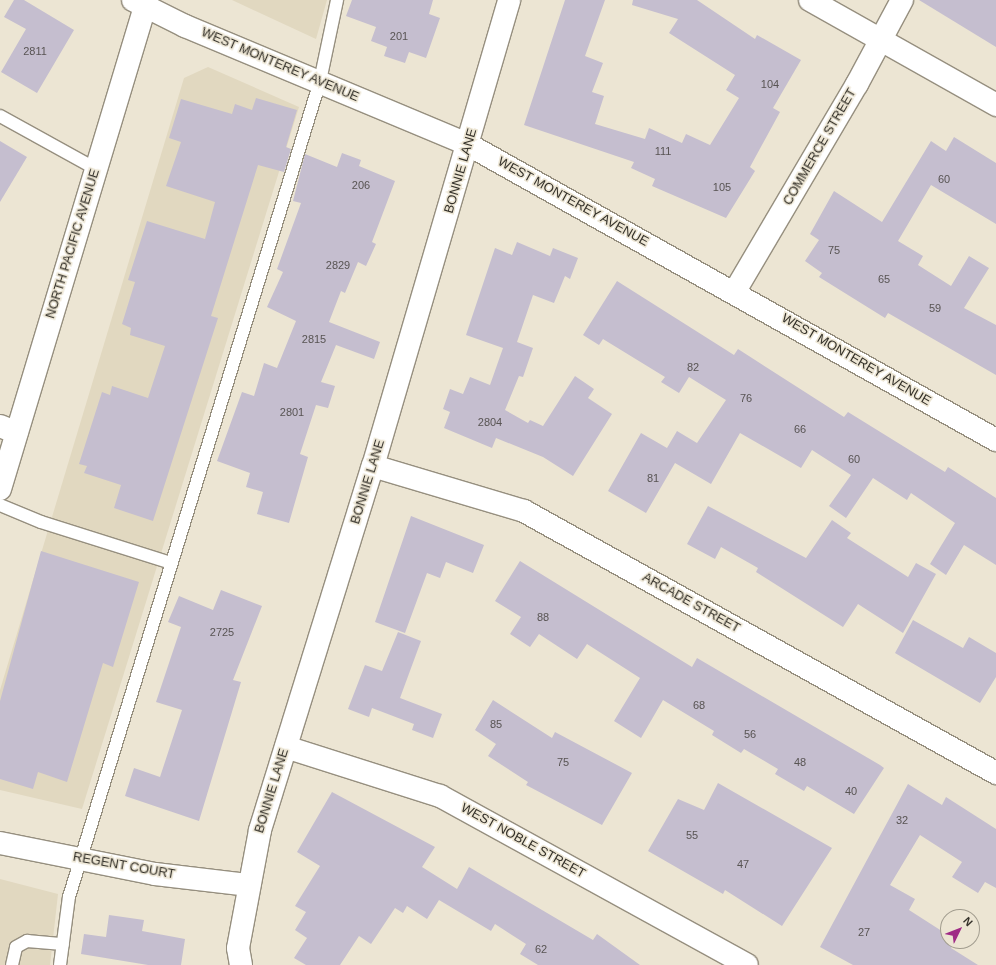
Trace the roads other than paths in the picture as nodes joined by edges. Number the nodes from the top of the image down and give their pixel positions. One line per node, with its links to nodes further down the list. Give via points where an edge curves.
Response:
1 (337, 0): 7 (lane, via 323,53)
2 (509, 0): 10 (street, BONNIE LANE)
3 (810, 0): 6 (street)
4 (902, 0): 6 (street, COMMERCE STREET)
5 (142, 2): 7 (street, WEST MONTEREY AVENUE, via 185,26); 11 (street, NORTH PACIFIC AVENUE)
6 (880, 40): 8 (street); 12 (street, COMMERCE STREET)
7 (320, 81): 10 (street, WEST MONTEREY AVENUE); 18 (lane)
8 (996, 105)
9 (0, 116): 11 (lane)
10 (469, 145): 12 (street, WEST MONTEREY AVENUE); 15 (street, BONNIE LANE)
11 (96, 169): 13 (street, NORTH PACIFIC AVENUE)
12 (735, 291): 14 (street, WEST MONTEREY AVENUE)
13 (8, 430): 16 (street, NORTH PACIFIC AVENUE)
14 (996, 440)
15 (373, 466): 19 (street, BONNIE LANE); 20 (street, ARCADE STREET, via 524,511)
16 (0, 489)
17 (0, 505): 18 (lane, via 40,522)
18 (171, 563): 22 (lane)
19 (286, 747): 23 (street, BONNIE LANE, via 260,830); 28 (street, WEST NOBLE STREET, via 440,796)
20 (996, 772)
21 (0, 842): 22 (street, REGENT COURT)
22 (80, 859): 23 (street, REGENT COURT, via 155,874); 24 (lane, via 69,897)
23 (249, 885): 27 (street, BONNIE LANE, via 238,948)
24 (63, 944): 25 (lane, via 27,941 16,947); 26 (lane)
25 (12, 965)
26 (60, 965)
27 (241, 965)
28 (747, 965)

